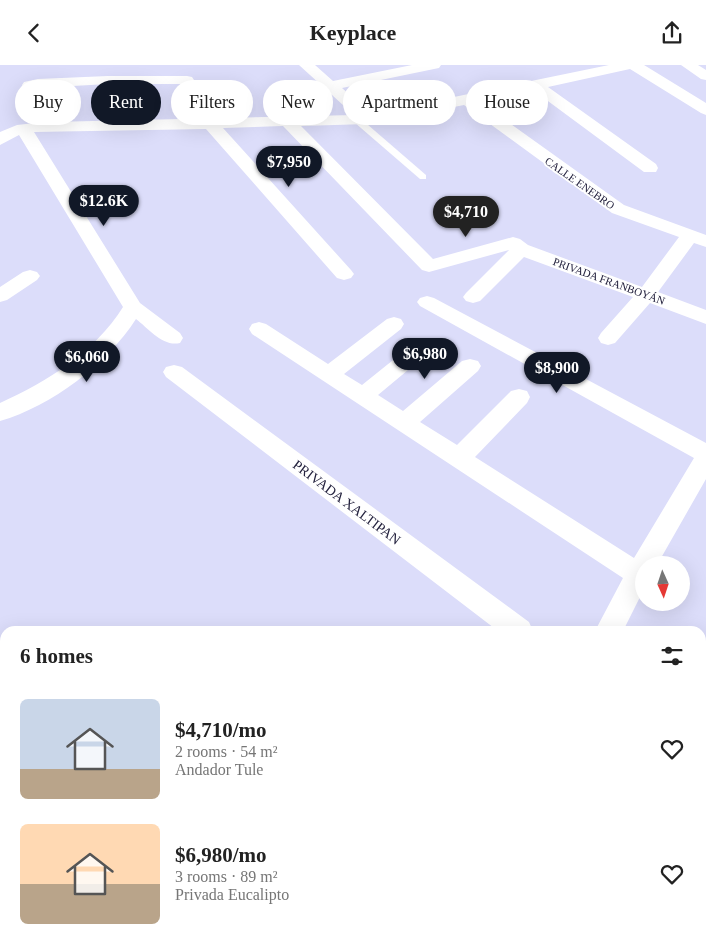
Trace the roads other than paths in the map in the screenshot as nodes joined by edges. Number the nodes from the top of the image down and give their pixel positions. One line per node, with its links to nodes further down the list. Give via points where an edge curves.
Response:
1 (105, 65): 8 (street)
2 (306, 65): 9 (street)
3 (434, 65): 12 (street)
4 (629, 65): 11 (street)
5 (634, 65): 16 (street)
6 (688, 65): 7 (street)
7 (706, 76)
8 (108, 80)
9 (323, 80)
10 (91, 81): 22 (street, via 29,85)
11 (548, 82)
12 (333, 85)
13 (333, 89): 15 (street)
14 (548, 94): 25 (street)
15 (343, 99)
16 (706, 110)
17 (171, 125): 22 (street)
18 (211, 125): 29 (street)
19 (291, 125): 28 (street, via 429,266)
20 (368, 125): 26 (lane)
21 (501, 125): 27 (street, CALLE ENEBRO, via 618,209)
22 (44, 127): 23 (street)
23 (23, 128): 24 (street, via 8,133); 35 (street)
24 (0, 140)
25 (650, 168)
26 (423, 177)
27 (698, 238): 31 (street)
28 (517, 246): 31 (street, PRIVADA FRANBOYÁN); 33 (street)
29 (344, 273)
30 (30, 276): 32 (street)
31 (646, 295): 36 (street, PRIVADA FRANBOYÁN); 40 (street)
32 (0, 296)
33 (473, 297)
34 (427, 302): 49 (street)
35 (133, 307): 39 (street); 47 (street, via 124,324 57,384)
36 (706, 317)
37 (394, 324): 44 (street)
38 (259, 329): 44 (street)
39 (173, 338)
40 (608, 338)
41 (426, 345): 45 (street)
42 (470, 366): 48 (street)
43 (174, 372): 54 (street, PRIVADA XALTIPAN)
44 (329, 374): 45 (street)
45 (363, 396): 48 (street)
46 (519, 397): 50 (street)
47 (0, 413)
48 (404, 423): 50 (street)
49 (706, 456): 51 (street)
50 (459, 458): 52 (street)
51 (648, 556)
52 (635, 572)
53 (635, 580): 55 (street)
54 (512, 626)
55 (612, 626)

